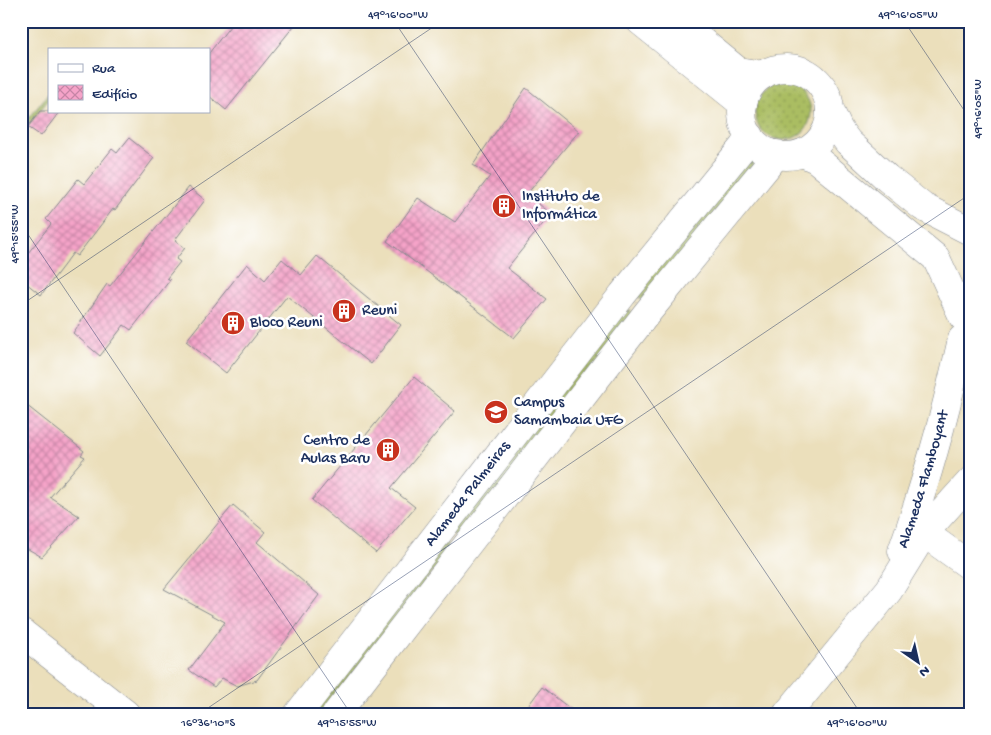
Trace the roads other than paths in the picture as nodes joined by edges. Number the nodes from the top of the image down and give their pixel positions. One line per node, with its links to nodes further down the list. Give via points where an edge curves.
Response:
1 (640, 21): 4 (street)
2 (677, 21): 3 (street, via 738,71)
3 (763, 75): 4 (street, via 749,90); 5 (street, via 781,69 801,70 822,86)
4 (743, 104): 6 (street, via 742,115)
5 (830, 110): 7 (street, via 823,135 812,147); 8 (street, via 848,142 887,178 923,208)
6 (750, 136): 7 (street, via 758,146); 17 (street, Alameda Palmeiras, via 623,294)
7 (790, 153): 9 (street, via 816,159 936,258); 18 (street, Alameda Palmeiras, via 647,313)
8 (970, 231)
9 (965, 318): 10 (street); 14 (street, Alameda Flamboyant, via 950,396 919,504)
10 (970, 367)
11 (970, 482): 12 (street, Alameda Flamboyant)
12 (924, 533): 13 (street); 14 (street, Alameda Flamboyant)
13 (970, 566)
14 (888, 590): 19 (street, Alameda Flamboyant)
15 (21, 632): 16 (street)
16 (126, 714)
17 (298, 714)
18 (336, 714)
19 (788, 714)

